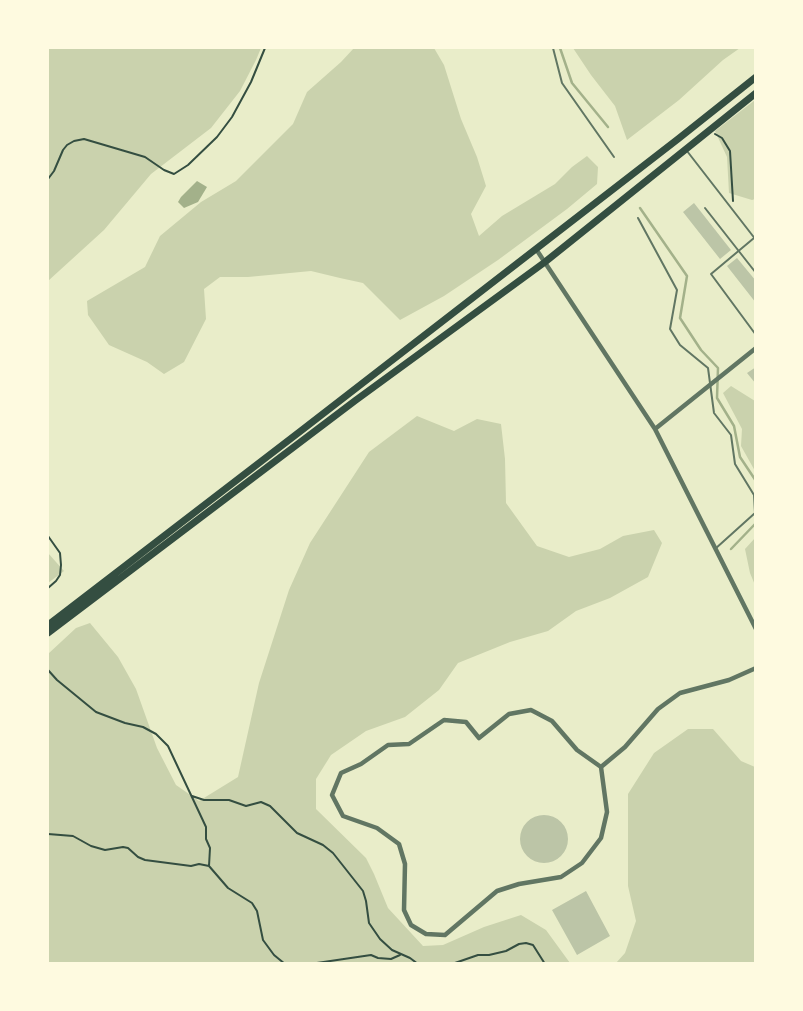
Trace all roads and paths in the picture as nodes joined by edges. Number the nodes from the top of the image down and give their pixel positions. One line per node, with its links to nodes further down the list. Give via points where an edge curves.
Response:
1 (265, 48): 8 (path, via 232,117 217,137 174,174 145,157 84,139 67,145)
2 (553, 48): 7 (lane, via 562,83)
3 (756, 77): 13 (main road)
4 (756, 93): 5 (main road)
5 (707, 132): 6 (main road); 10 (path, via 722,138 730,151 732,194)
6 (686, 149): 12 (lane); 15 (main road)
7 (614, 157)
8 (48, 179)
9 (705, 208): 14 (lane)
10 (736, 208)
11 (638, 218): 19 (lane, via 677,290 670,330 680,345 708,368)
12 (755, 239): 14 (lane)
13 (536, 249): 15 (street); 24 (main road)
14 (738, 251): 16 (lane); 17 (lane, via 711,274)
15 (545, 262): 20 (street); 26 (main road)
16 (756, 273)
17 (756, 335)
18 (756, 348): 19 (street)
19 (710, 384): 20 (street); 22 (lane, via 714,413 731,435 735,464 754,495 755,513)
20 (655, 429): 22 (street)
21 (48, 536): 23 (path, via 60,553 61,565 56,582)
22 (715, 548): 25 (street)
23 (48, 588)
24 (48, 625)
25 (756, 629)
26 (48, 633)
27 (756, 668): 29 (street, via 729,680 680,693 658,709 625,747)
28 (48, 670): 30 (path, via 96,712 156,734 168,746)
29 (601, 767): 29 (street, via 577,750 552,721 531,710 509,714 479,738 466,722 444,720 409,744 388,745 361,764 341,773 332,795 344,816 377,828 399,844 405,864 404,910 411,925 426,934 445,935 497,891 561,877 582,863 601,838 607,812)
30 (192, 796): 32 (path, via 206,827); 33 (path, via 204,800 229,800 246,806 261,802 298,833 323,845 363,891 369,923 380,939)
31 (48, 834): 32 (path, via 73,836 105,850 128,848 145,860)
32 (209, 866): 34 (path, via 228,888 252,903 263,940)
33 (400, 954): 35 (path, via 391,959 370,955); 36 (path)
34 (285, 964)
35 (310, 964)
36 (418, 964)
37 (452, 964): 38 (path, via 526,943 533,945)
38 (545, 964)

